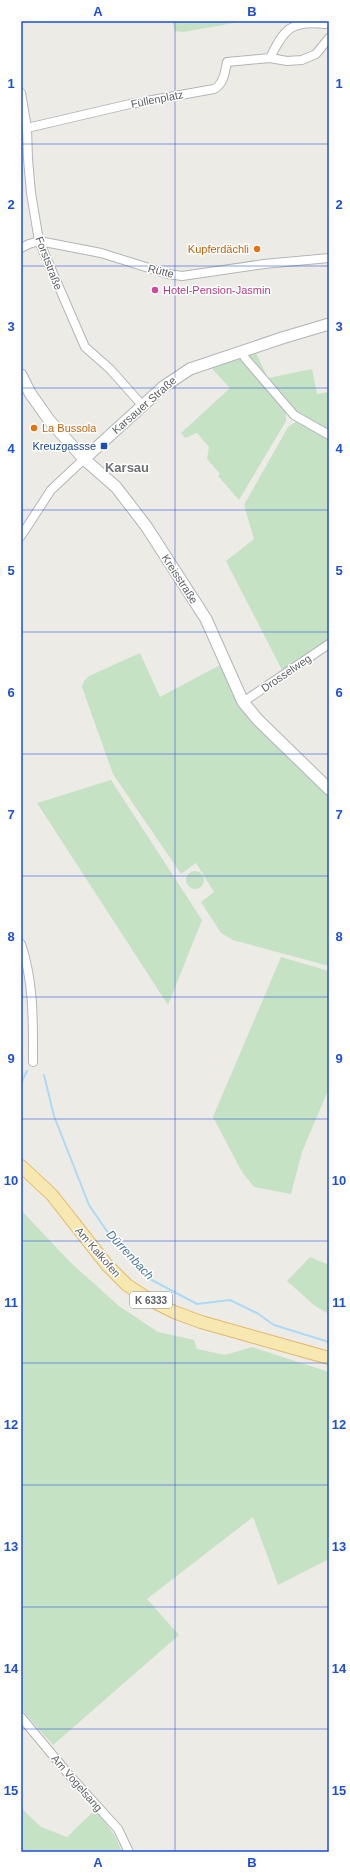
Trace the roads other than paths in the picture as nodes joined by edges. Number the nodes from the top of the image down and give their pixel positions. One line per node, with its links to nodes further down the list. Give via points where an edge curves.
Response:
1 (325, 24): 3 (street, via 302,23 294,26 280,38)
2 (329, 38): 3 (street, Füllenplatz, via 316,54 302,60)
3 (270, 58): 5 (street, Füllenplatz, via 227,62 221,82 214,89 130,104)
4 (21, 93): 5 (street, Forststraße)
5 (27, 128): 6 (street, Forststraße, via 28,166)
6 (39, 241): 7 (street); 8 (street, Rütte, via 101,253 182,276); 12 (street, Forststraße, via 85,347 110,369)
7 (21, 248)
8 (329, 258)
9 (329, 324): 10 (street, Karsauer Straße)
10 (242, 352): 12 (street, Karsauer Straße, via 190,369); 13 (street, via 294,415)
11 (21, 375): 14 (street, Kreisstraße, via 49,420)
12 (142, 405): 14 (street, Karsauer Straße)
13 (329, 435)
14 (84, 459): 15 (street, Karsauer Straße, via 51,490); 17 (street, Kreisstraße, via 116,487 146,526 206,619)
15 (21, 536)
16 (329, 644): 17 (street, Drosselweg)
17 (244, 702): 18 (street, Kreisstraße, via 258,720)
18 (329, 789)
19 (21, 944): 20 (street, via 31,984)
20 (33, 1062)
21 (21, 1166): 22 (main road, Am Kalkofen / K 6333, via 52,1195 107,1265 127,1285 150,1300 201,1322)
22 (329, 1358)
23 (21, 1717): 24 (street, Am Vogelsang, via 118,1830)
24 (129, 1852)

